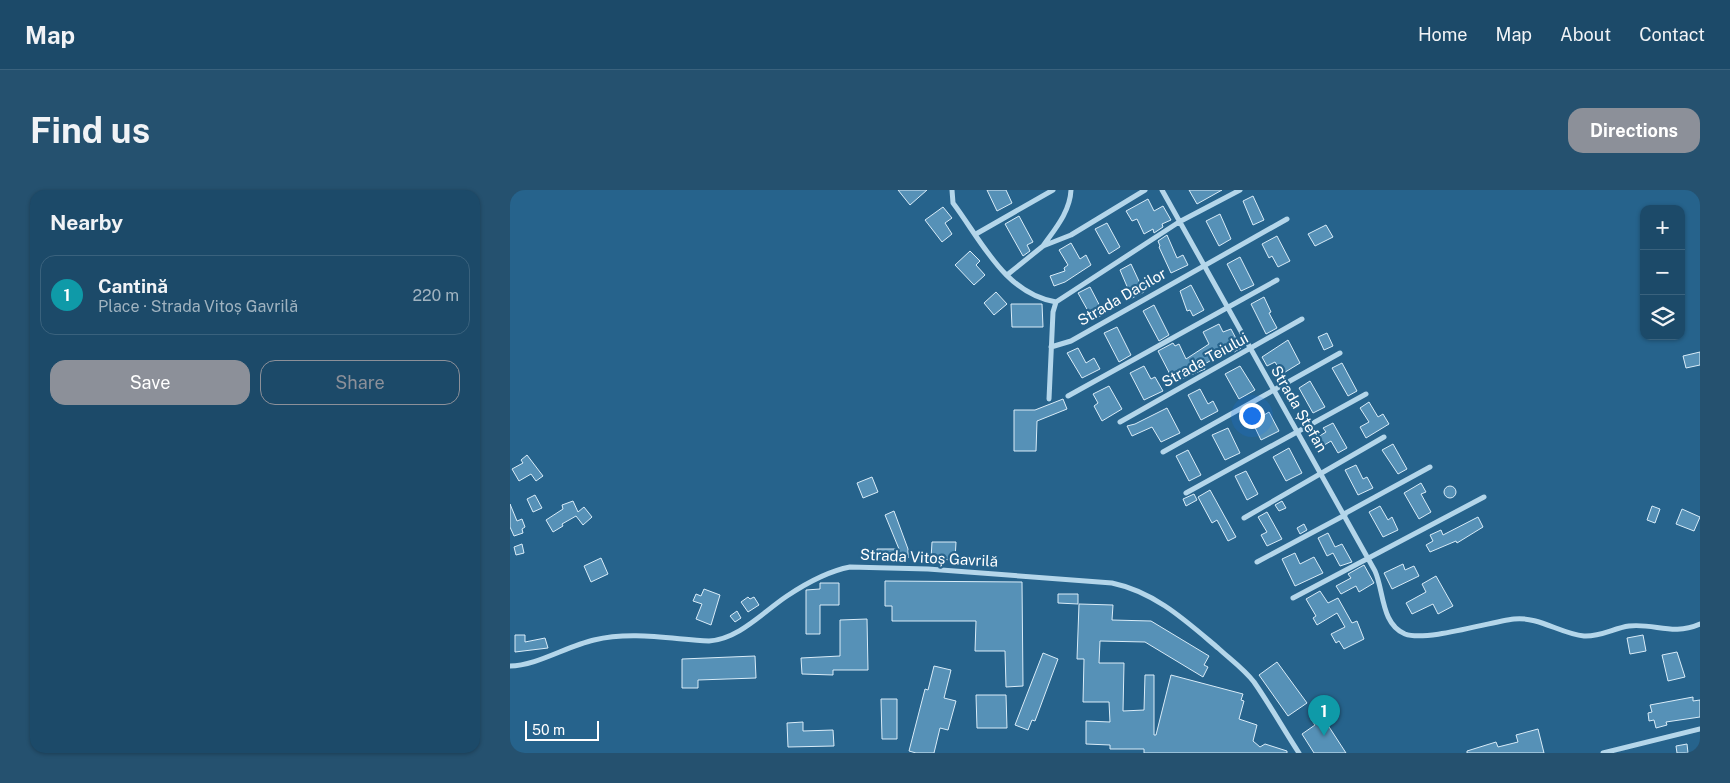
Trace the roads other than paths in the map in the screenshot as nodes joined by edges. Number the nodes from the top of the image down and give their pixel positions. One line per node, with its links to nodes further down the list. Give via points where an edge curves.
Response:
1 (952, 190): 9 (street, via 953,203)
2 (1053, 190): 9 (street)
3 (1071, 190): 10 (street, via 1063,216)
4 (1145, 190): 10 (street, via 1071,235)
5 (1162, 190): 8 (street, Strada Ștefan)
6 (1240, 190): 8 (street)
7 (1287, 219): 11 (street, Strada Dacilor)
8 (1179, 222): 11 (street, Strada Ștefan); 14 (street)
9 (976, 234): 12 (street)
10 (1043, 246): 12 (street)
11 (1204, 266): 15 (street, Strada Ștefan); 17 (street, Strada Dacilor, via 1071,341)
12 (1007, 275): 14 (street, via 1026,292)
13 (1278, 280): 15 (street)
14 (1056, 302): 17 (street)
15 (1227, 307): 18 (street, Strada Ștefan); 22 (street)
16 (1302, 319): 18 (street, Strada Teiului)
17 (1051, 346): 23 (street)
18 (1251, 349): 20 (street, Strada Ștefan); 24 (street, Strada Teiului)
19 (1340, 353): 20 (street)
20 (1274, 390): 25 (street, Strada Ștefan); 27 (street)
21 (1366, 394): 25 (street)
22 (1068, 396)
23 (1049, 399)
24 (1120, 422)
25 (1298, 432): 29 (street, Strada Ștefan); 30 (street)
26 (1384, 437): 29 (street)
27 (1163, 452)
28 (1430, 467): 32 (street)
29 (1321, 472): 32 (street, Strada Ștefan); 33 (street)
30 (1186, 494)
31 (1484, 497): 34 (street)
32 (1344, 515): 34 (street, Strada Ștefan); 35 (street)
33 (1244, 518)
34 (1368, 558): 36 (street); 37 (street, Strada Ștefan, via 1380,583 1391,623 1405,634 1434,634 1517,618 1584,636 1626,626 1670,630)
35 (1257, 562)
36 (1293, 598)
37 (1700, 624)
38 (510, 666): 41 (street, Strada Vitoș Gavrilă, via 522,666 569,647 611,637 716,641 736,632 788,595 838,569 850,567 928,569 1112,583 1158,601 1241,668 1254,682)
39 (1700, 729): 40 (street)
40 (1626, 750): 42 (street)
41 (1299, 753)
42 (1603, 753)

